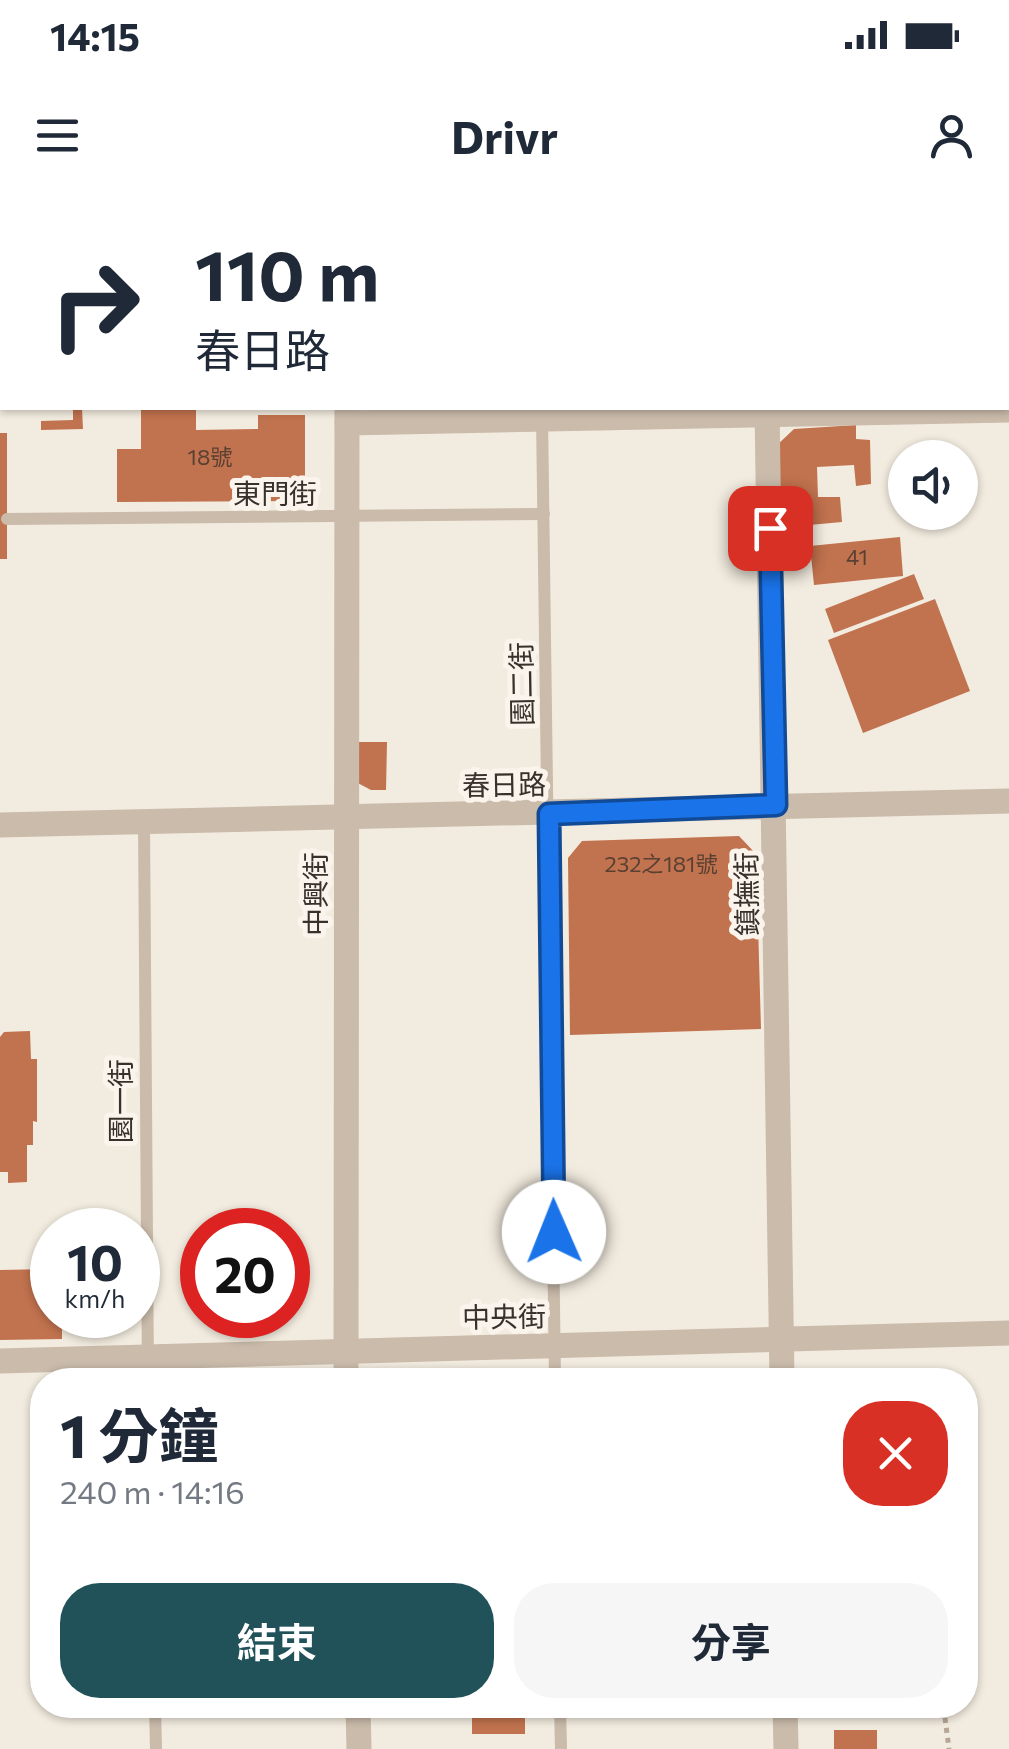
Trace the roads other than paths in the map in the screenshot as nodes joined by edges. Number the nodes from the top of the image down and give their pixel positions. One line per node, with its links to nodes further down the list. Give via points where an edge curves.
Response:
1 (1009, 410): 2 (street)
2 (768, 413): 3 (street); 9 (street, 鎮撫街)
3 (542, 414): 4 (street); 5 (lane, 園二街)
4 (347, 415): 7 (street, 中興街)
5 (544, 514): 7 (lane, 東門街); 10 (lane, 園二街)
6 (7, 519): 7 (lane, 東門街)
7 (347, 519): 11 (street, 中興街)
8 (1009, 801): 9 (street, 春日路)
9 (776, 805): 10 (street, 春日路); 15 (street, 鎮撫街)
10 (549, 814): 11 (street, 春日路); 16 (lane, 園二街)
11 (346, 818): 12 (street, 春日路); 17 (street, 中興街)
12 (144, 822): 13 (street, 春日路); 19 (lane, 園一街)
13 (0, 825)
14 (1009, 1333): 15 (street, 中央街)
15 (781, 1339): 16 (street, 中央街); 22 (street, 鎮撫街)
16 (555, 1346): 17 (street, 中央街); 21 (lane, 園二街)
17 (345, 1351): 19 (street, 中央街); 20 (street, 中興街)
18 (0, 1361): 19 (street, 中央街)
19 (148, 1368)
20 (346, 1368)
21 (555, 1368)
22 (782, 1368)
23 (155, 1718): 27 (lane)
24 (359, 1718): 28 (street)
25 (560, 1718): 29 (lane)
26 (785, 1718): 30 (street)
27 (156, 1749)
28 (360, 1749)
29 (560, 1749)
30 (786, 1749)

